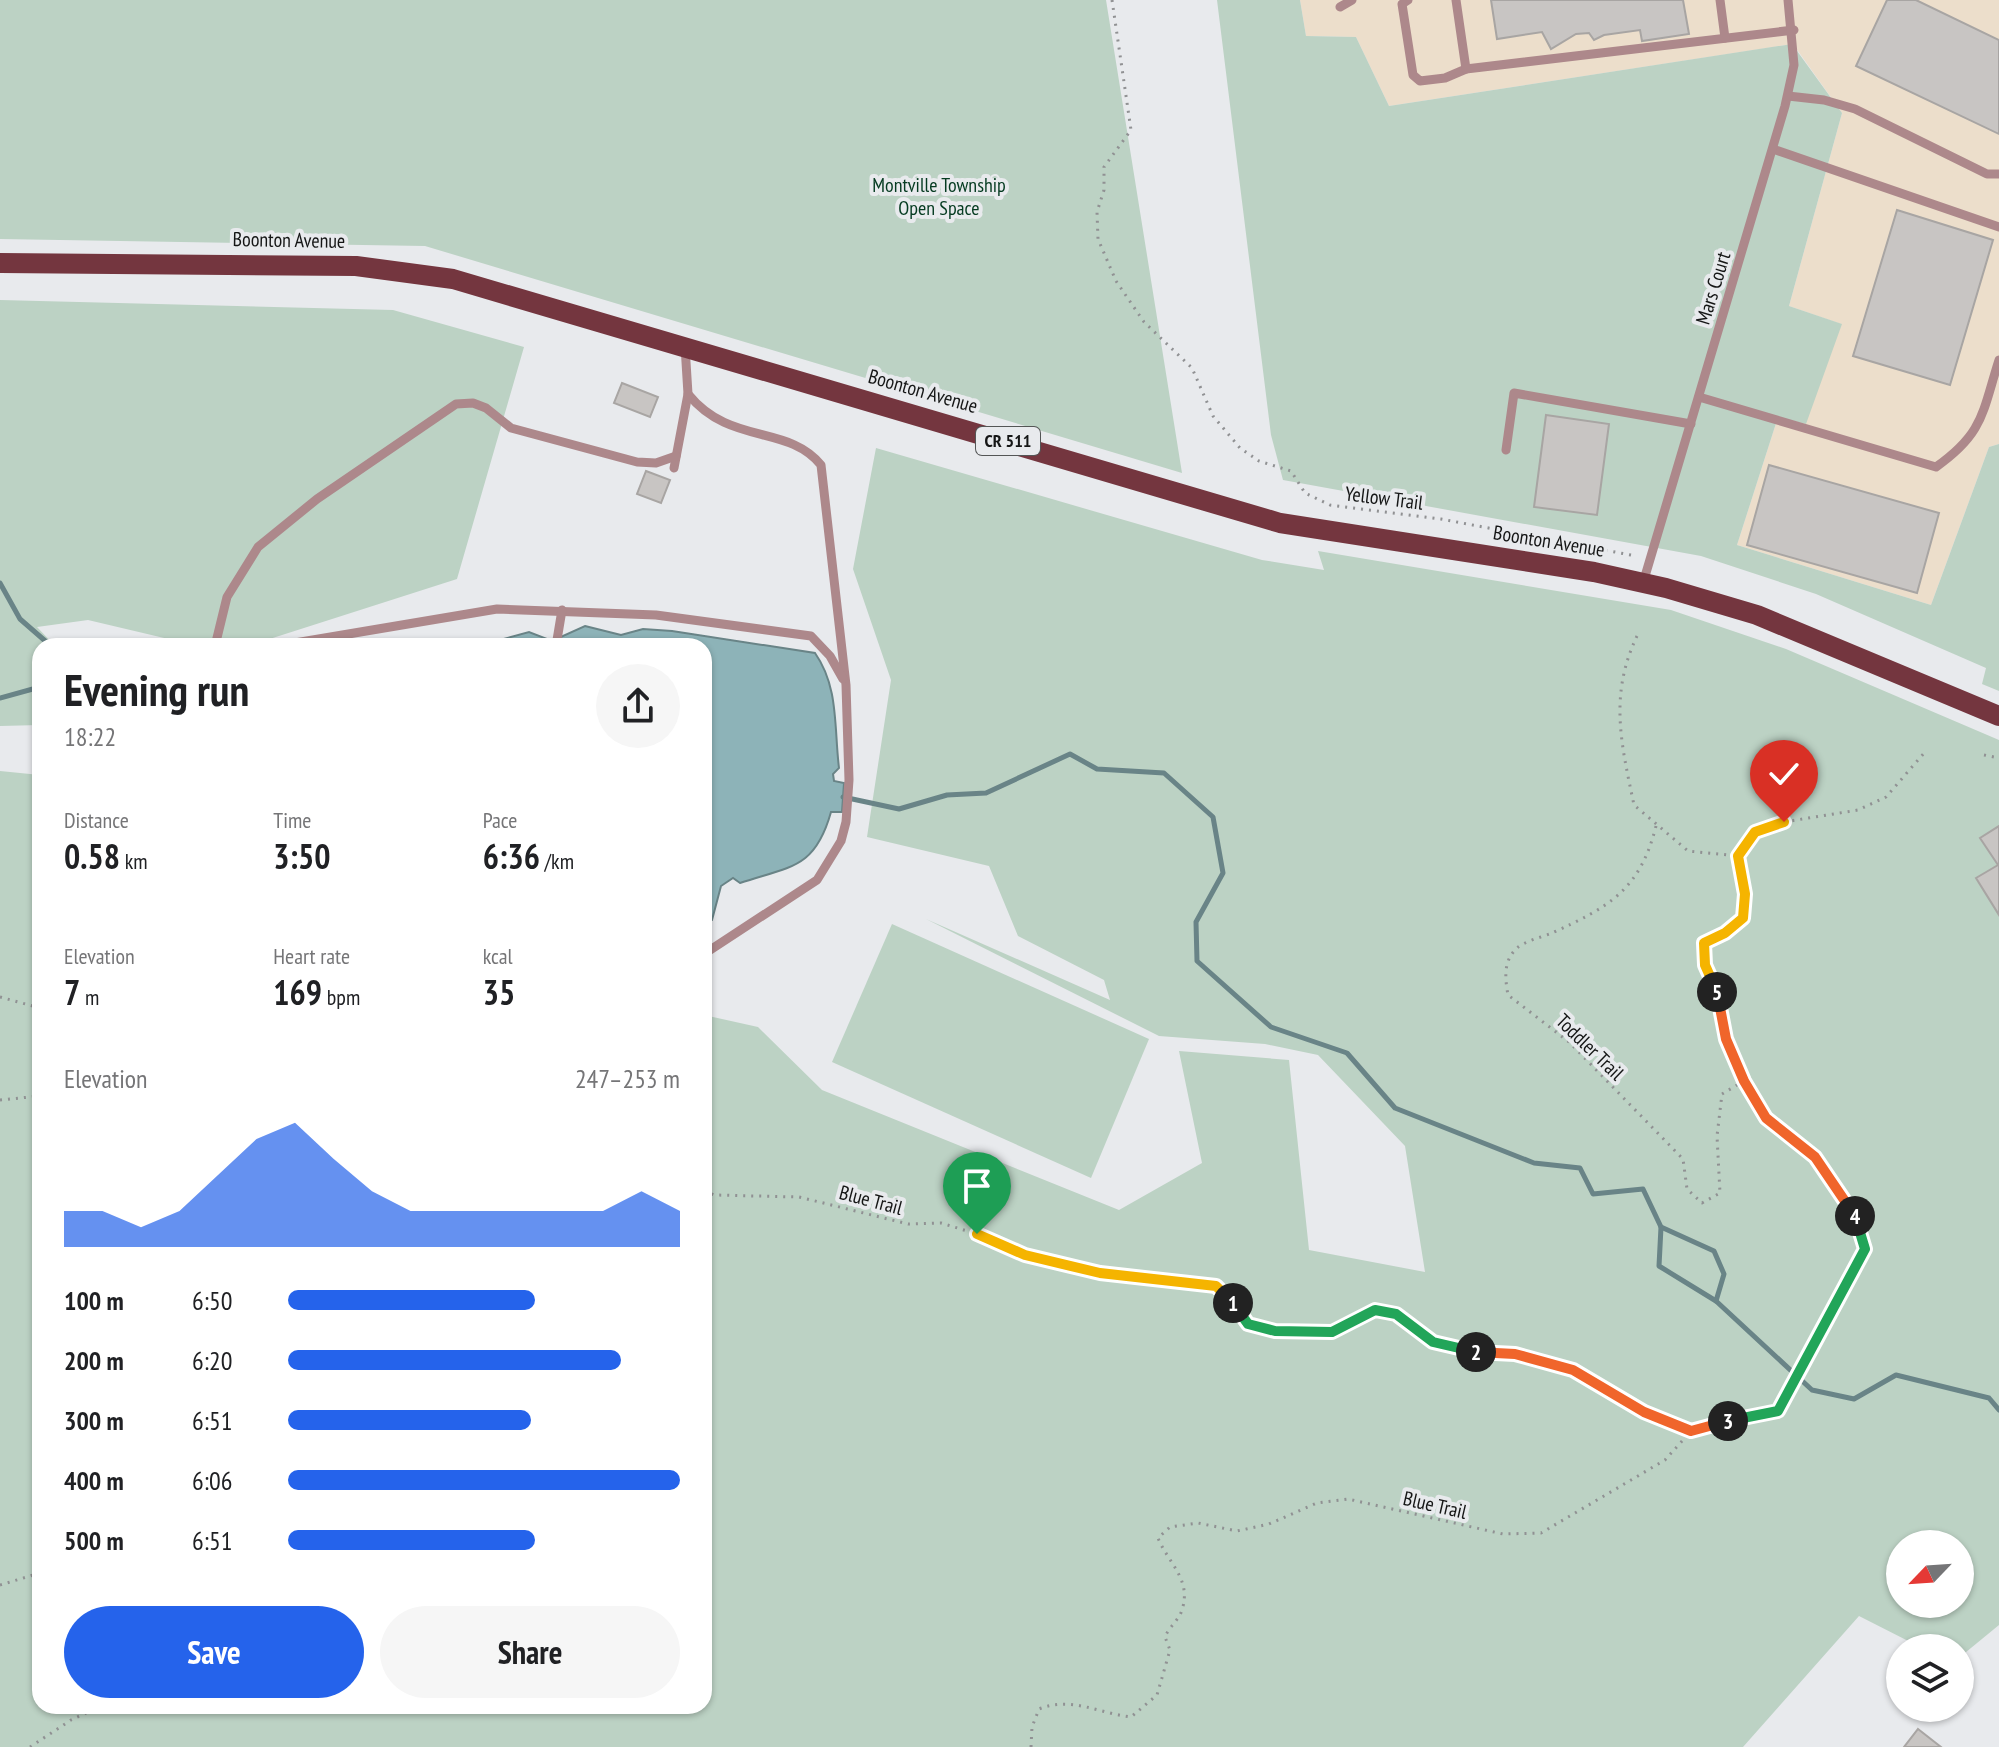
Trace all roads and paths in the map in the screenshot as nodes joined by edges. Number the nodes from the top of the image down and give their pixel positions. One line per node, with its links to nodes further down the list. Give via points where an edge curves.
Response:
1 (1112, 0): 24 (path, Yellow Trail, via 1131,130 1104,167 1098,239 1116,281 1144,322 1192,368 1213,416 1240,448 1259,461 1291,471 1305,493 1330,505 1441,519 1636,556)
2 (1352, 0): 7 (lane)
3 (1408, 0): 10 (lane, via 1402,4 1413,75 1420,81)
4 (1456, 0): 10 (lane)
5 (1720, 0): 9 (lane)
6 (1788, 0): 8 (lane, Mars Court)
7 (1340, 7)
8 (1794, 30): 9 (lane); 11 (lane, Mars Court)
9 (1725, 38): 10 (lane)
10 (1466, 69)
11 (1788, 96): 12 (lane, Mars Court); 13 (lane, via 1855,109 1987,174)
12 (1773, 149): 14 (lane); 19 (lane, Mars Court)
13 (1999, 174)
14 (1999, 227)
15 (0, 263): 16 (main road, Boonton Avenue / CR 511, via 300,264 420,272)
16 (685, 346): 18 (lane); 24 (main road, Boonton Avenue / CR 511, via 1280,523)
17 (1999, 360): 19 (lane, via 1968,443 1936,467)
18 (688, 394): 22 (lane); 30 (lane, via 704,413 736,430 801,446 821,465)
19 (1699, 397): 20 (lane, Mars Court)
20 (1691, 424): 21 (lane, via 1514,393); 24 (lane, Mars Court)
21 (1506, 450)
22 (676, 456): 23 (lane); 27 (lane, via 637,462 511,428 473,403 456,404 317,499 258,547 227,597)
23 (674, 468)
24 (1643, 583): 31 (main road, Boonton Avenue / CR 511, via 1757,615)
25 (562, 610): 28 (lane, via 497,609); 29 (lane); 30 (lane, via 656,615 811,636)
26 (1637, 636): 35 (path, via 1624,663 1617,704 1634,805)
27 (217, 638)
28 (325, 638)
29 (559, 638)
30 (846, 685): 37 (lane, via 849,780 841,841 817,880)
31 (1999, 716)
32 (1925, 752): 36 (path, via 1886,797 1858,810 1755,832)
33 (1984, 755): 34 (path)
34 (1999, 758)
35 (1656, 826): 36 (path, via 1688,851); 40 (path, Toddler Trail, via 1647,860 1620,894 1590,915 1517,948 1504,971 1508,995 1569,1042 1683,1159 1687,1189 1702,1203 1720,1193 1717,1136 1722,1094)
36 (1738, 856): 40 (path, via 1743,918 1704,943 1726,1039)
37 (712, 949)
38 (0, 997): 39 (path)
39 (32, 1006)
40 (1744, 1081): 44 (path, via 1766,1118 1815,1157 1859,1221 1865,1249 1778,1411)
41 (32, 1097): 42 (path)
42 (0, 1100)
43 (712, 1194): 44 (path, Blue Trail, via 799,1197 908,1224 941,1223 1070,1266 1216,1286 1248,1324 1275,1331 1332,1332 1375,1310 1396,1314 1433,1342 1467,1352 1515,1354 1573,1370 1644,1412)
44 (1691, 1431): 49 (path, Blue Trail, via 1665,1460 1541,1533 1503,1534 1348,1499 1317,1503 1237,1531 1198,1523 1170,1527 1158,1538 1180,1572 1185,1596 1165,1637 1170,1650 1157,1695 1131,1717 1076,1703 1048,1705 1039,1709)
45 (32, 1575): 46 (path)
46 (0, 1585)
47 (84, 1714): 48 (path)
48 (30, 1747)
49 (1031, 1747)

